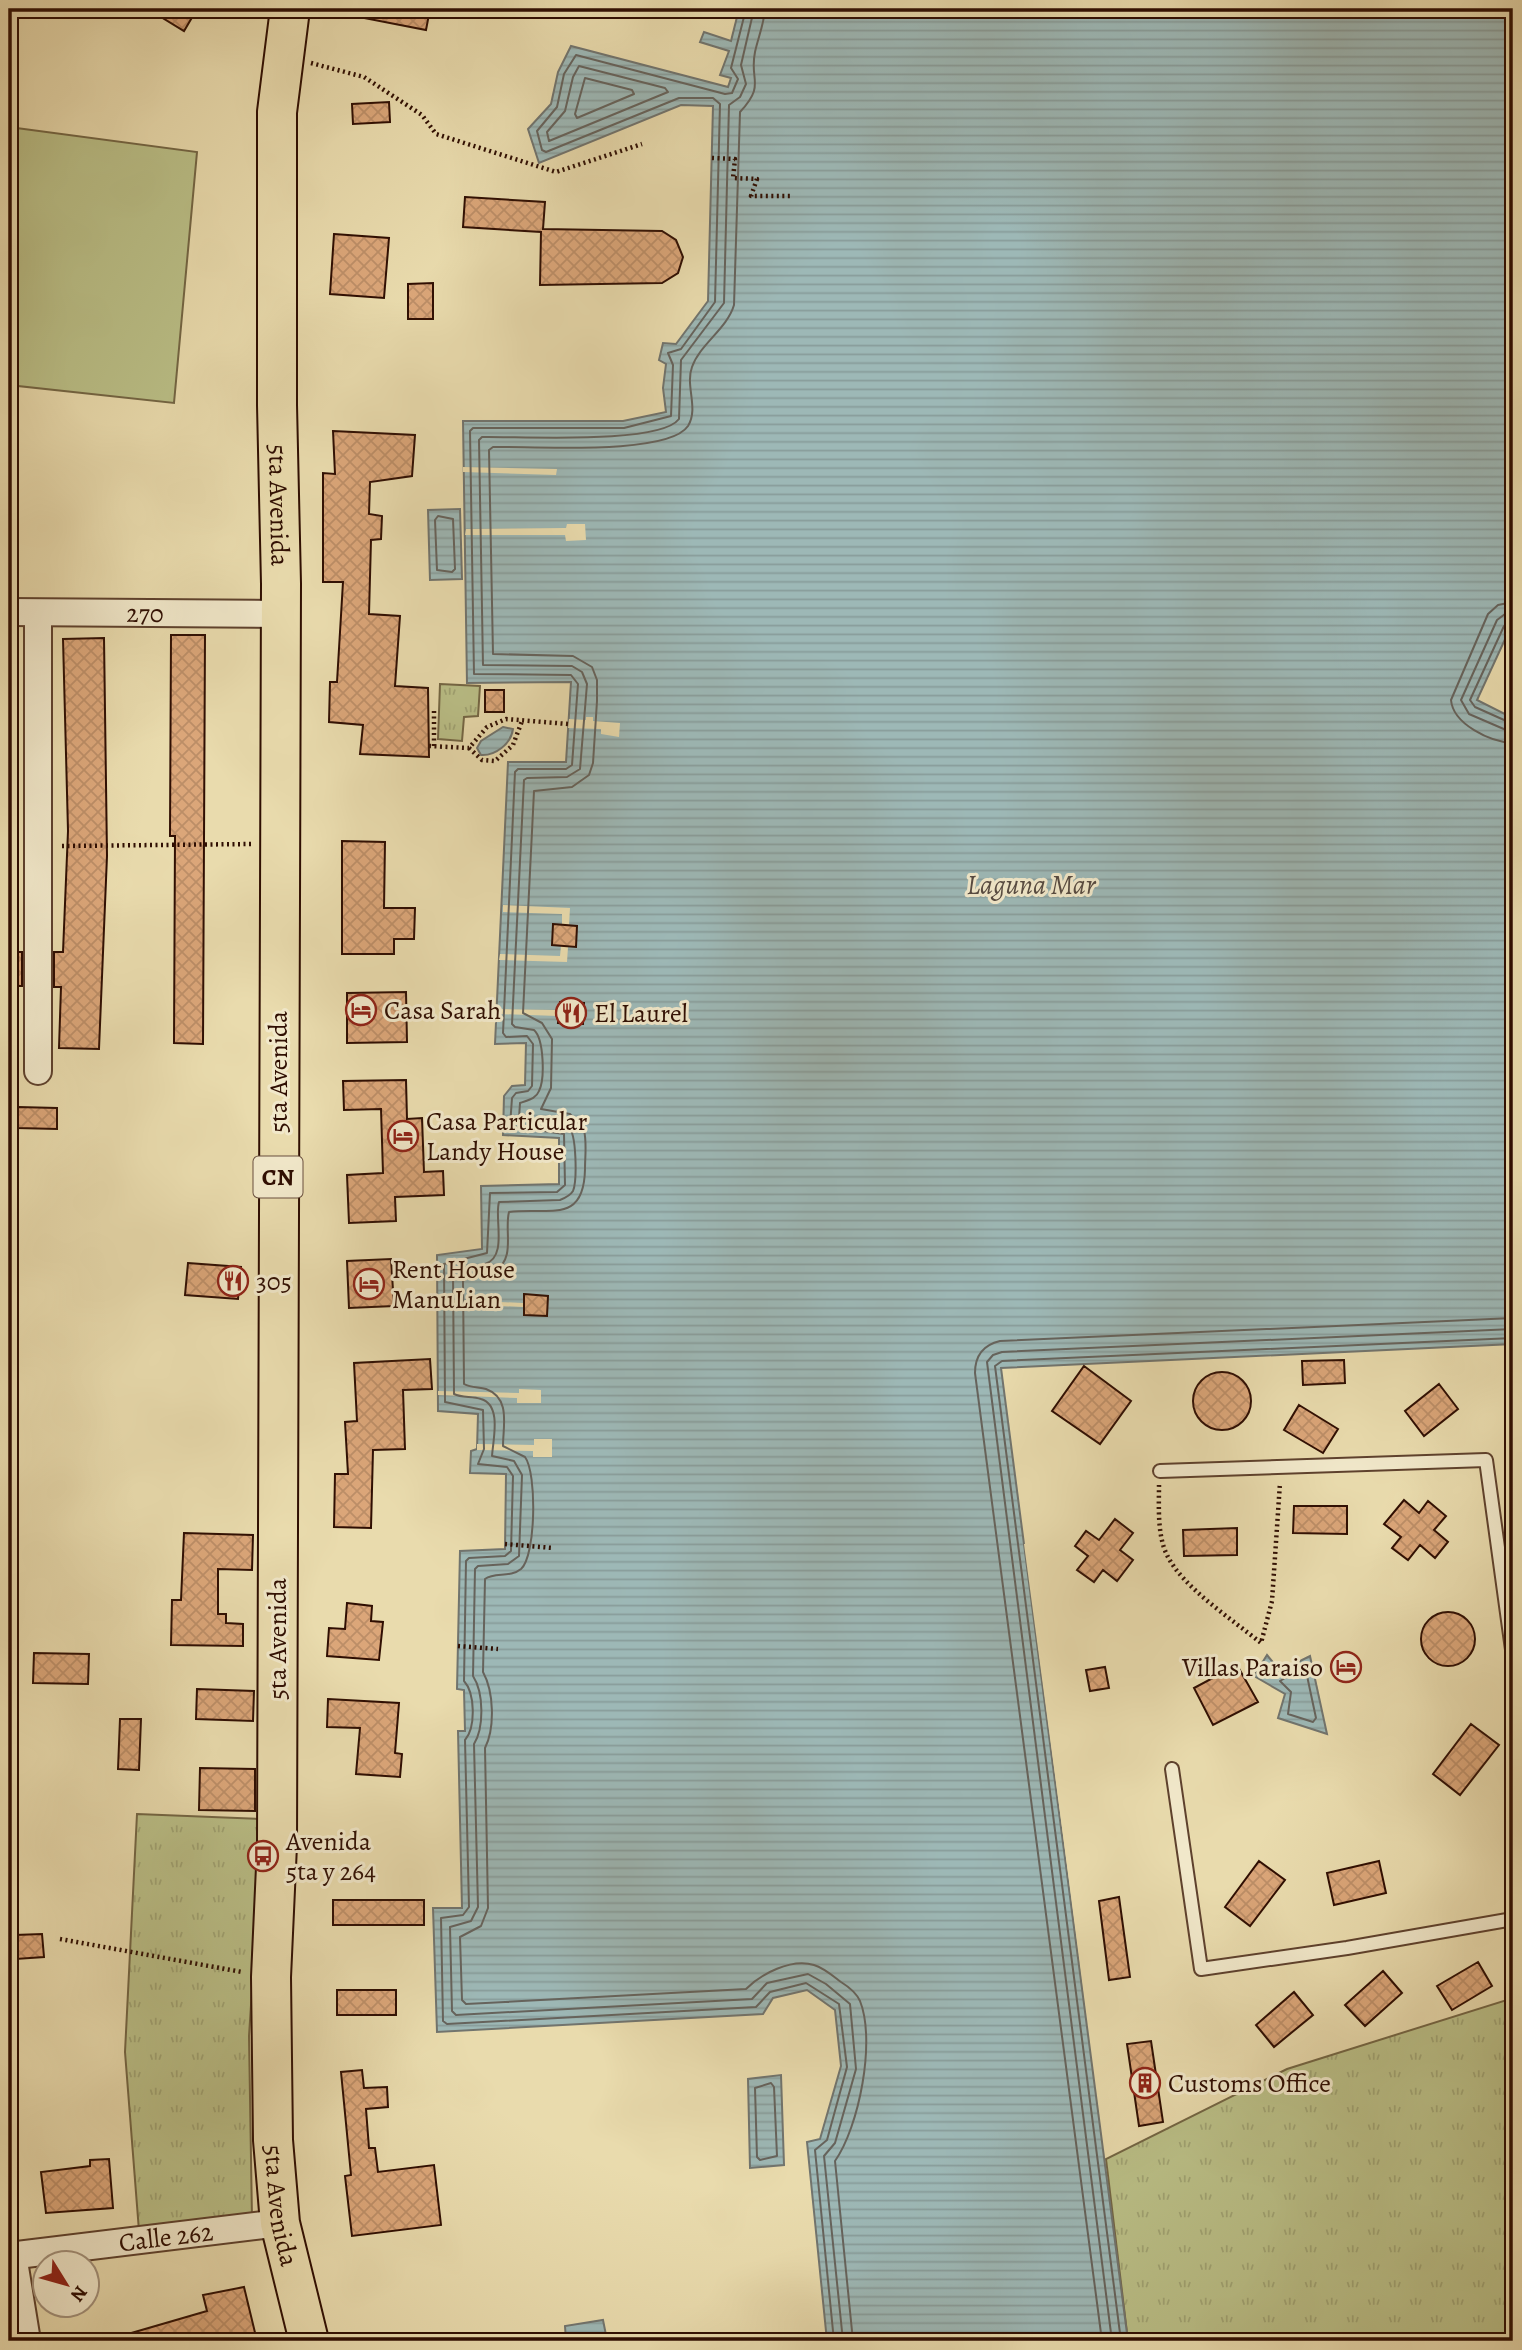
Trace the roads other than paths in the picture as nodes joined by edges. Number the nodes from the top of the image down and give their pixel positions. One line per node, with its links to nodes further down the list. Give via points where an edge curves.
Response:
1 (289, 9): 4 (highway, 5ta Avenida / CN, via 277,112)
2 (9, 612): 3 (street, 270)
3 (38, 613): 4 (street, 270); 5 (street)
4 (281, 614): 10 (highway, 5ta Avenida / CN, via 277,1845 271,1977 273,2140)
5 (38, 1071)
6 (1160, 1471): 7 (lane, via 1486,1460)
7 (1513, 1657)
8 (1172, 1769): 9 (lane, via 1201,1969)
9 (1513, 1919)
10 (280, 2223): 11 (street, Calle 262); 13 (highway, 5ta Avenida / CN)
11 (11, 2255): 12 (street)
12 (27, 2341)
13 (309, 2341)

